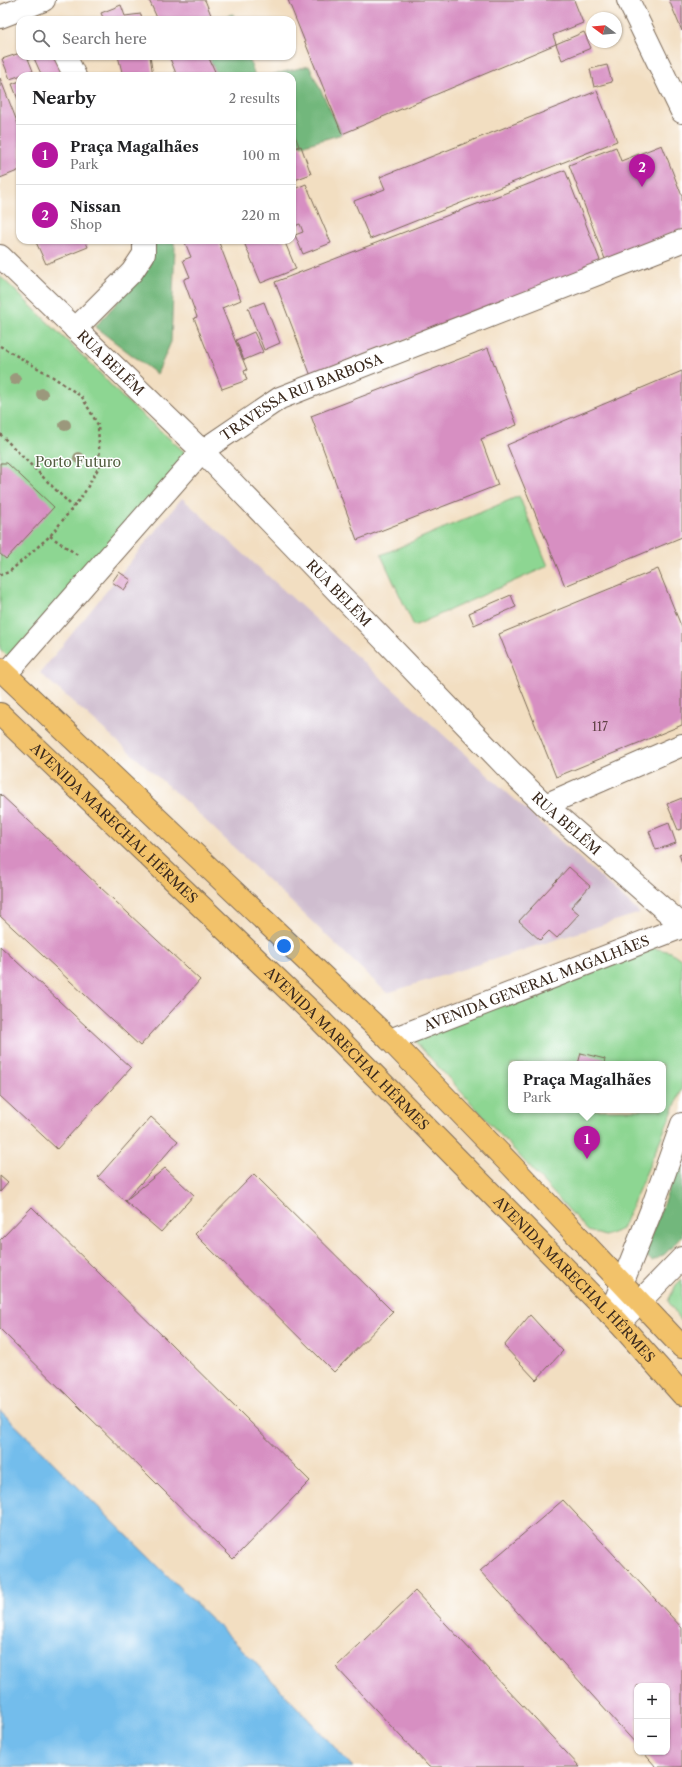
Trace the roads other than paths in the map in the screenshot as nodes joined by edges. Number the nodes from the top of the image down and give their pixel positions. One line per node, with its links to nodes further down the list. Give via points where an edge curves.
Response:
1 (44, 0): 3 (street)
2 (628, 0): 6 (street)
3 (0, 17)
4 (67, 60): 5 (street)
5 (73, 72)
6 (682, 112)
7 (682, 240): 11 (street, TRAVESSA RUI BARBOSA, via 280,398)
8 (144, 244): 10 (street, via 144,254 132,272)
9 (0, 256): 10 (street, RUA BELÉM)
10 (75, 329): 11 (street, RUA BELÉM)
11 (202, 451): 12 (street, TRAVESSA RUI BARBOSA, via 98,569); 15 (street, RUA BELÉM)
12 (3, 671): 17 (main road)
13 (0, 714): 22 (main road, AVENIDA MARECHAL HÉRMES, via 321,1020)
14 (682, 745): 15 (street)
15 (545, 805): 16 (street, RUA BELÉM)
16 (682, 926): 17 (street, AVENIDA GENERAL MAGALHÃES)
17 (390, 1040): 20 (main road)
18 (682, 1125): 20 (street)
19 (682, 1258): 21 (street)
20 (623, 1284): 21 (main road); 22 (street)
21 (641, 1302): 22 (street); 23 (main road)
22 (615, 1319): 24 (main road, AVENIDA MARECHAL HÉRMES)
23 (682, 1346)
24 (682, 1394)

